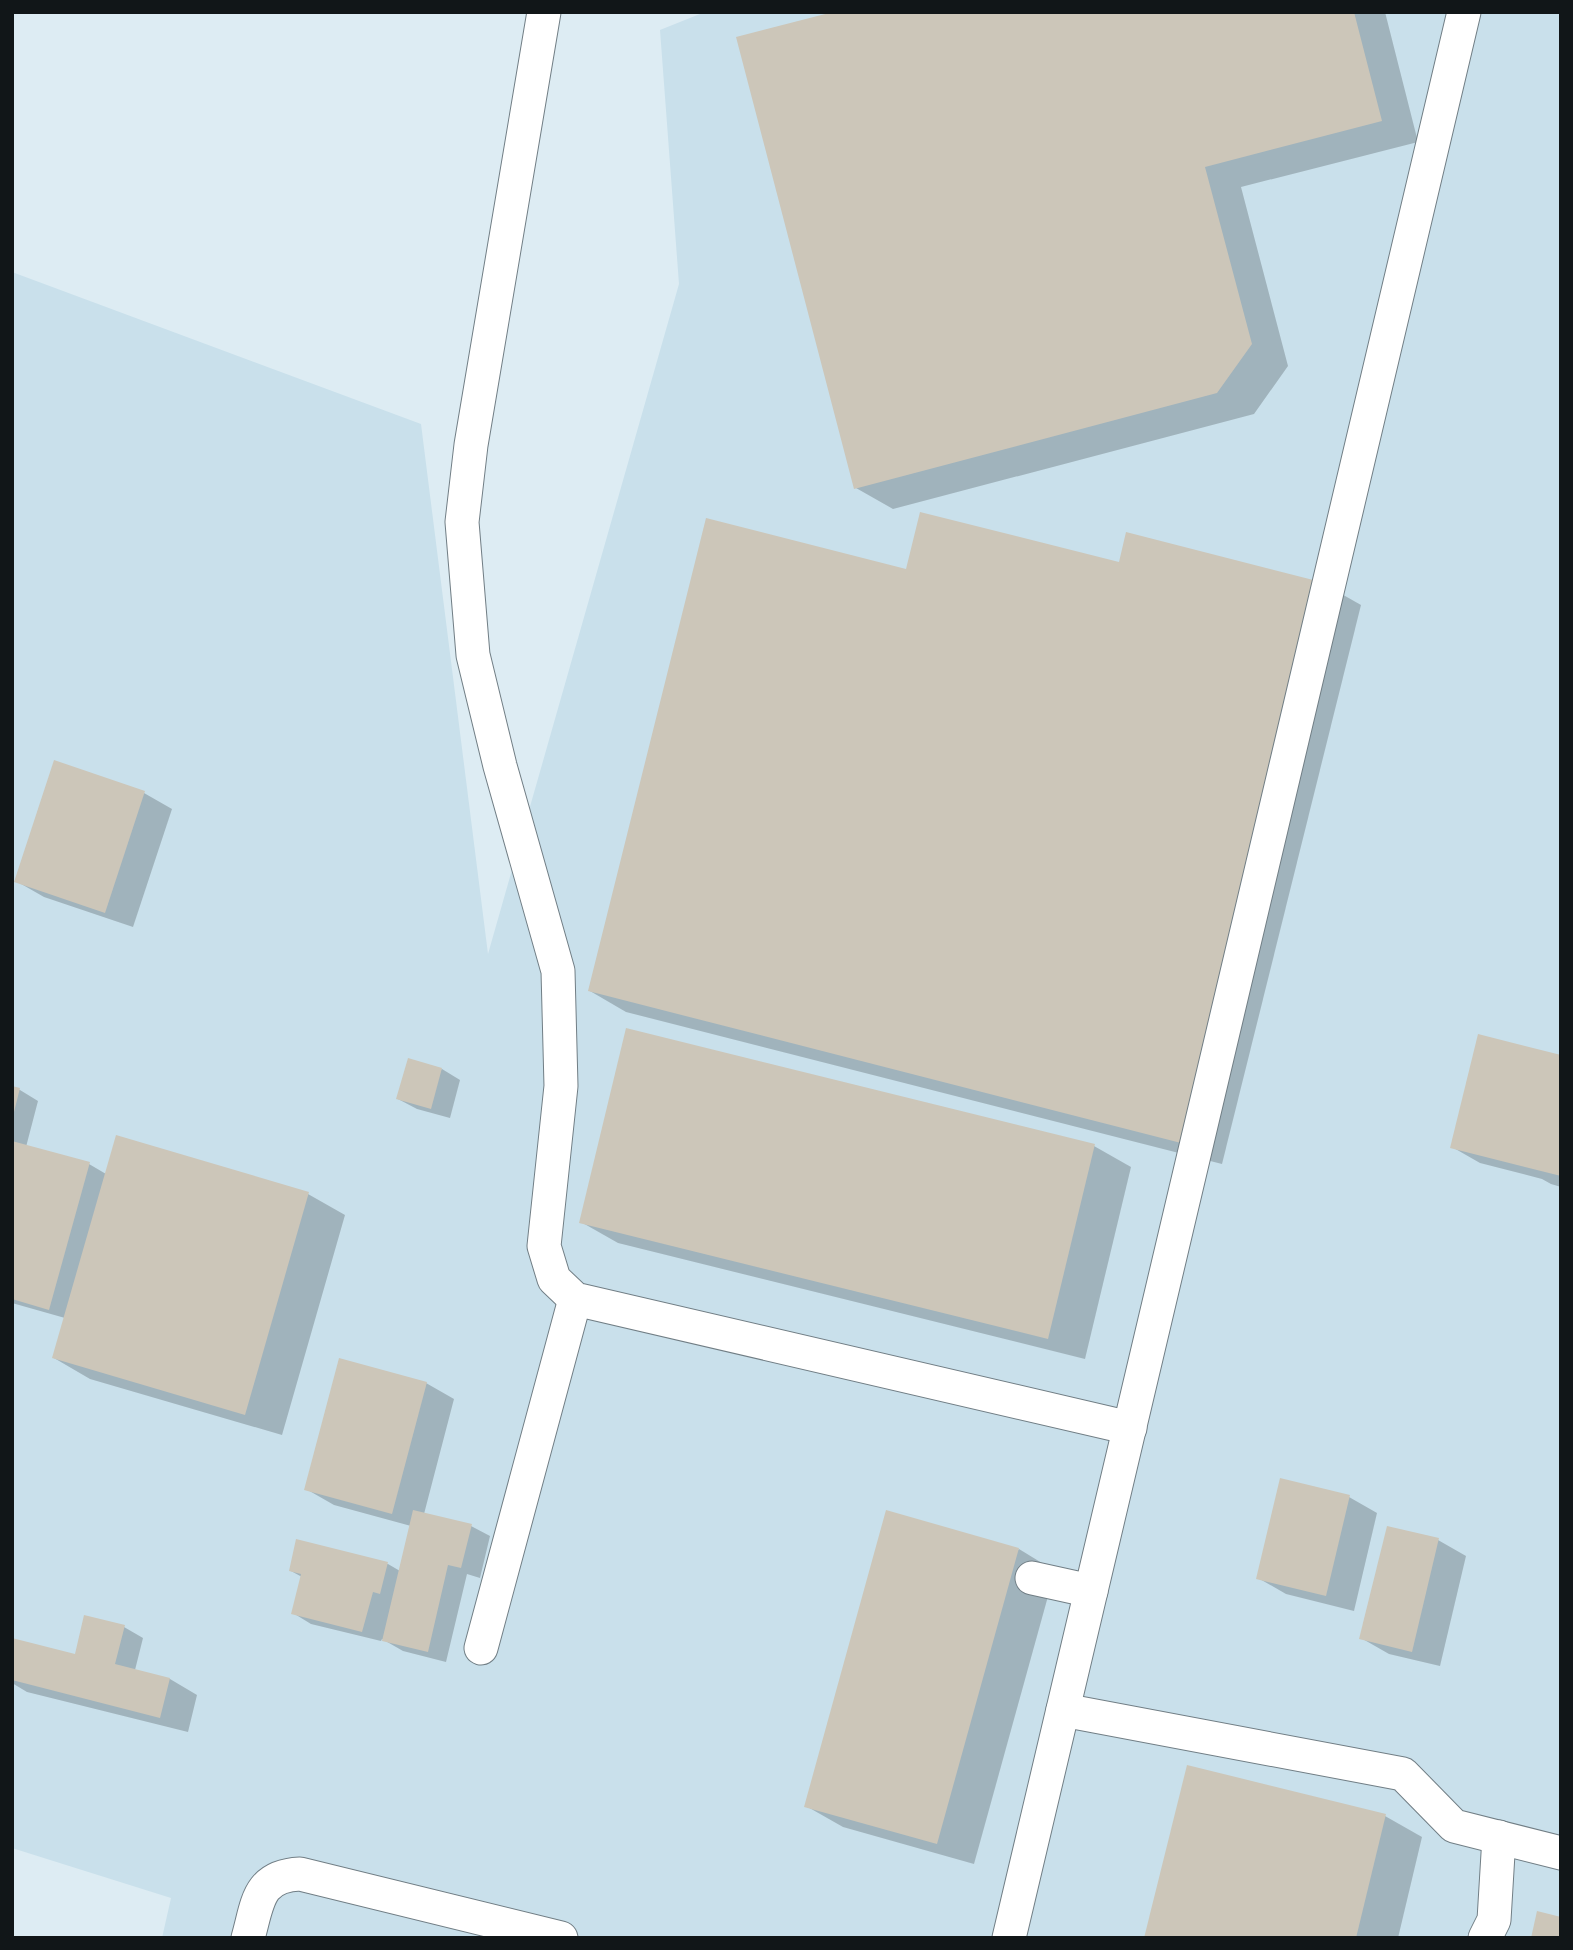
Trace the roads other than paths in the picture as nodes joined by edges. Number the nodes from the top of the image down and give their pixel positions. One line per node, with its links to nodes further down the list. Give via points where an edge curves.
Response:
1 (544, 12): 3 (street, via 462,522 473,655 558,971 561,1086 544,1246 554,1279)
2 (1464, 12): 4 (street)
3 (575, 1299): 4 (street); 7 (street)
4 (1130, 1428): 6 (street)
5 (1032, 1578): 6 (street)
6 (1091, 1591): 8 (street)
7 (481, 1648)
8 (1063, 1710): 9 (street, via 1403,1774 1454,1825); 13 (street)
9 (1499, 1837): 10 (street); 14 (street, via 1494,1920)
10 (1561, 1853)
11 (248, 1938): 12 (street, via 260,1894 269,1883 289,1874)
12 (561, 1938)
13 (1009, 1938)
14 (1485, 1938)

